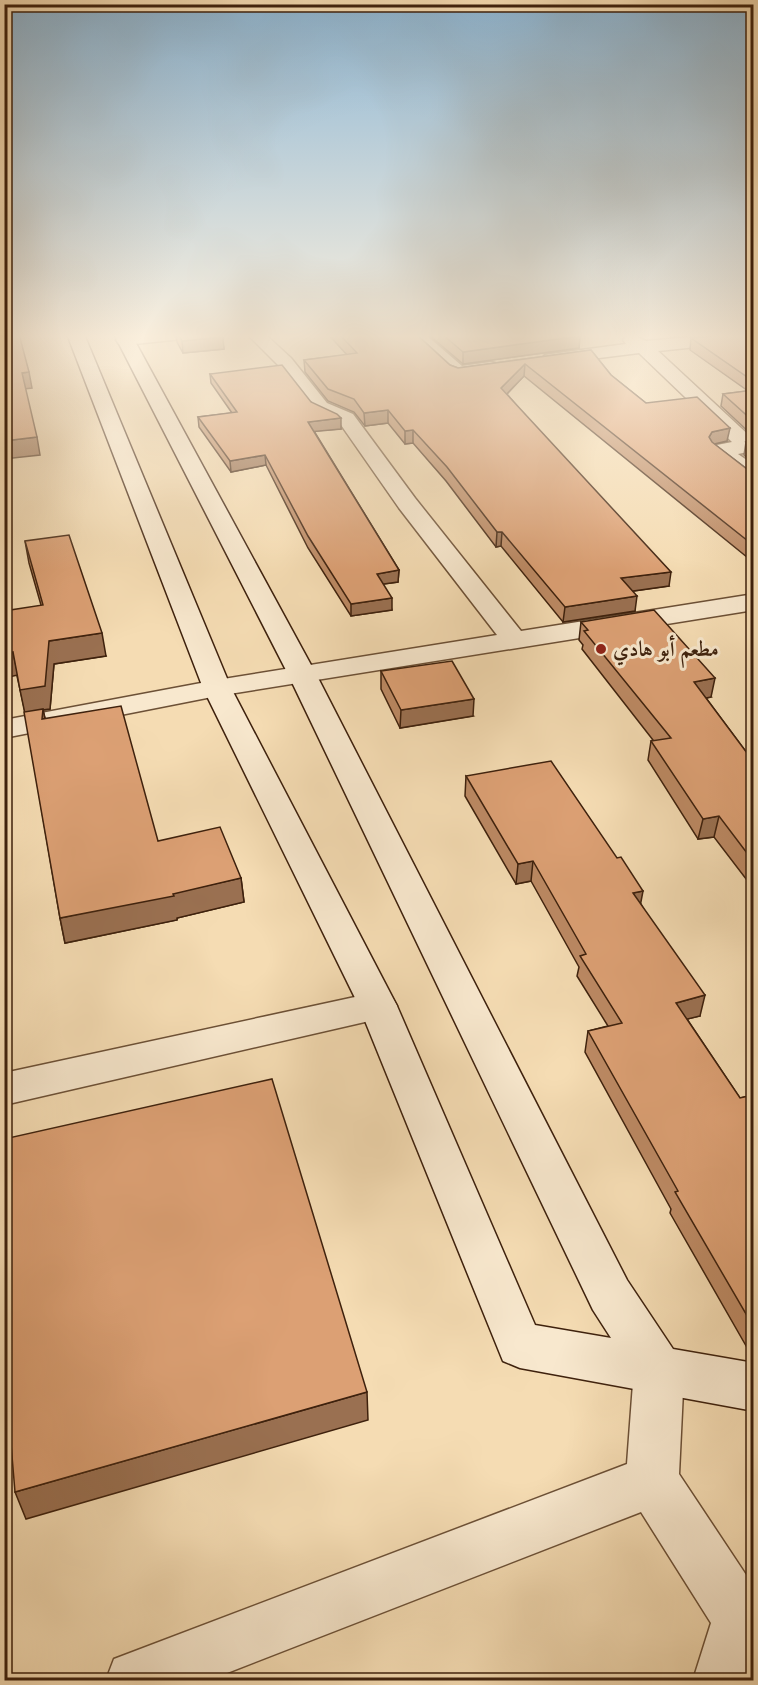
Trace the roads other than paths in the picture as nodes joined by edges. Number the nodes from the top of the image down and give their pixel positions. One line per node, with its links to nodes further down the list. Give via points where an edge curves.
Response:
1 (107, 413): 10 (street)
2 (163, 413): 9 (street)
3 (333, 413): 8 (street, via 346,418)
4 (715, 413): 5 (street)
5 (751, 446): 6 (street, via 718,450)
6 (753, 476)
7 (753, 602): 8 (street)
8 (515, 641): 9 (street)
9 (303, 676): 10 (street); 14 (street, via 610,1295)
10 (217, 688): 11 (street); 12 (street)
11 (4, 729)
12 (378, 1006): 13 (street); 14 (street, via 520,1346)
13 (4, 1089)
14 (659, 1370): 15 (street); 16 (street)
15 (753, 1387)
16 (652, 1481): 17 (street); 18 (street)
17 (747, 1623): 19 (street)
18 (135, 1680)
19 (722, 1680)

